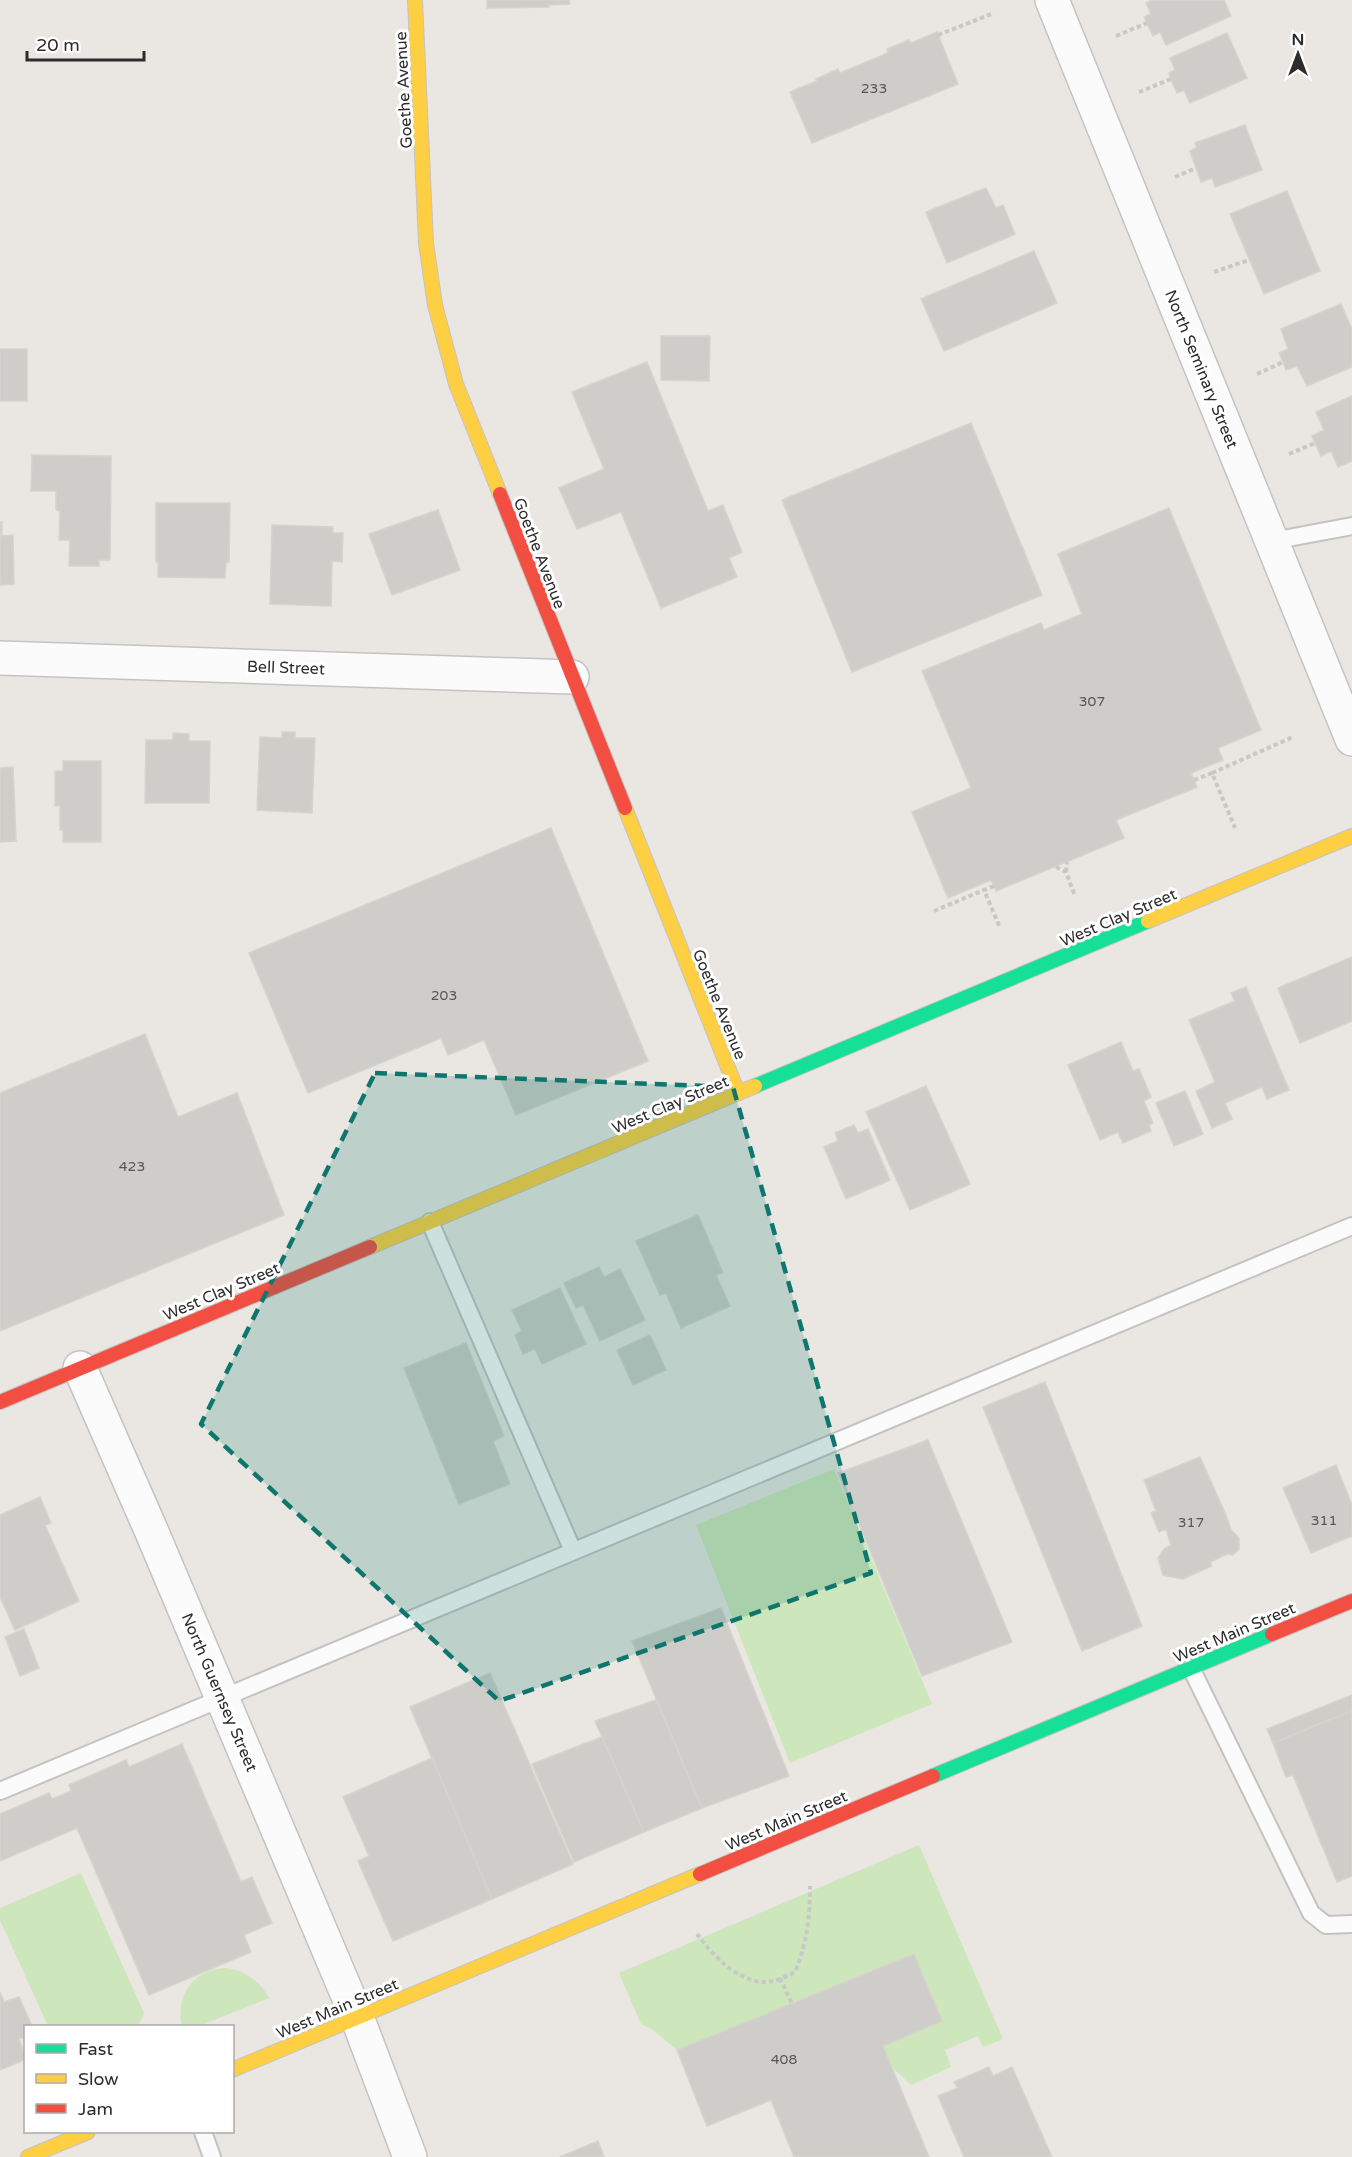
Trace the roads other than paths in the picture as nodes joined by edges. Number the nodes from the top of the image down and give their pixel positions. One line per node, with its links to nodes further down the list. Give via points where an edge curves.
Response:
1 (415, 0): 6 (main road, Goethe Avenue, via 426,243 435,304 456,384)
2 (1052, 0): 4 (street, North Seminary Street)
3 (1352, 526): 4 (lane)
4 (1272, 541): 7 (street, North Seminary Street)
5 (0, 658): 6 (street, Bell Street)
6 (572, 676): 9 (main road, Goethe Avenue)
7 (1352, 739)
8 (1352, 836): 9 (main road, West Clay Street)
9 (738, 1093): 10 (main road, West Clay Street)
10 (429, 1222): 12 (main road, West Clay Street); 14 (lane)
11 (1352, 1226): 14 (lane)
12 (80, 1368): 13 (main road, West Clay Street); 17 (street, North Guernsey Street)
13 (0, 1402)
14 (573, 1551): 17 (lane)
15 (1350, 1604): 16 (main road, West Main Street)
16 (1191, 1668): 19 (lane, via 1311,1914 1326,1924); 20 (main road, West Main Street)
17 (222, 1698): 18 (lane); 20 (street, North Guernsey Street)
18 (0, 1791)
19 (1352, 1924)
20 (357, 2017): 21 (main road, West Main Street); 27 (street, North Guernsey Street)
21 (234, 2069)
22 (203, 2133): 26 (lane)
23 (80, 2135): 24 (main road); 25 (lane)
24 (28, 2157)
25 (80, 2157)
26 (212, 2157)
27 (410, 2157)

